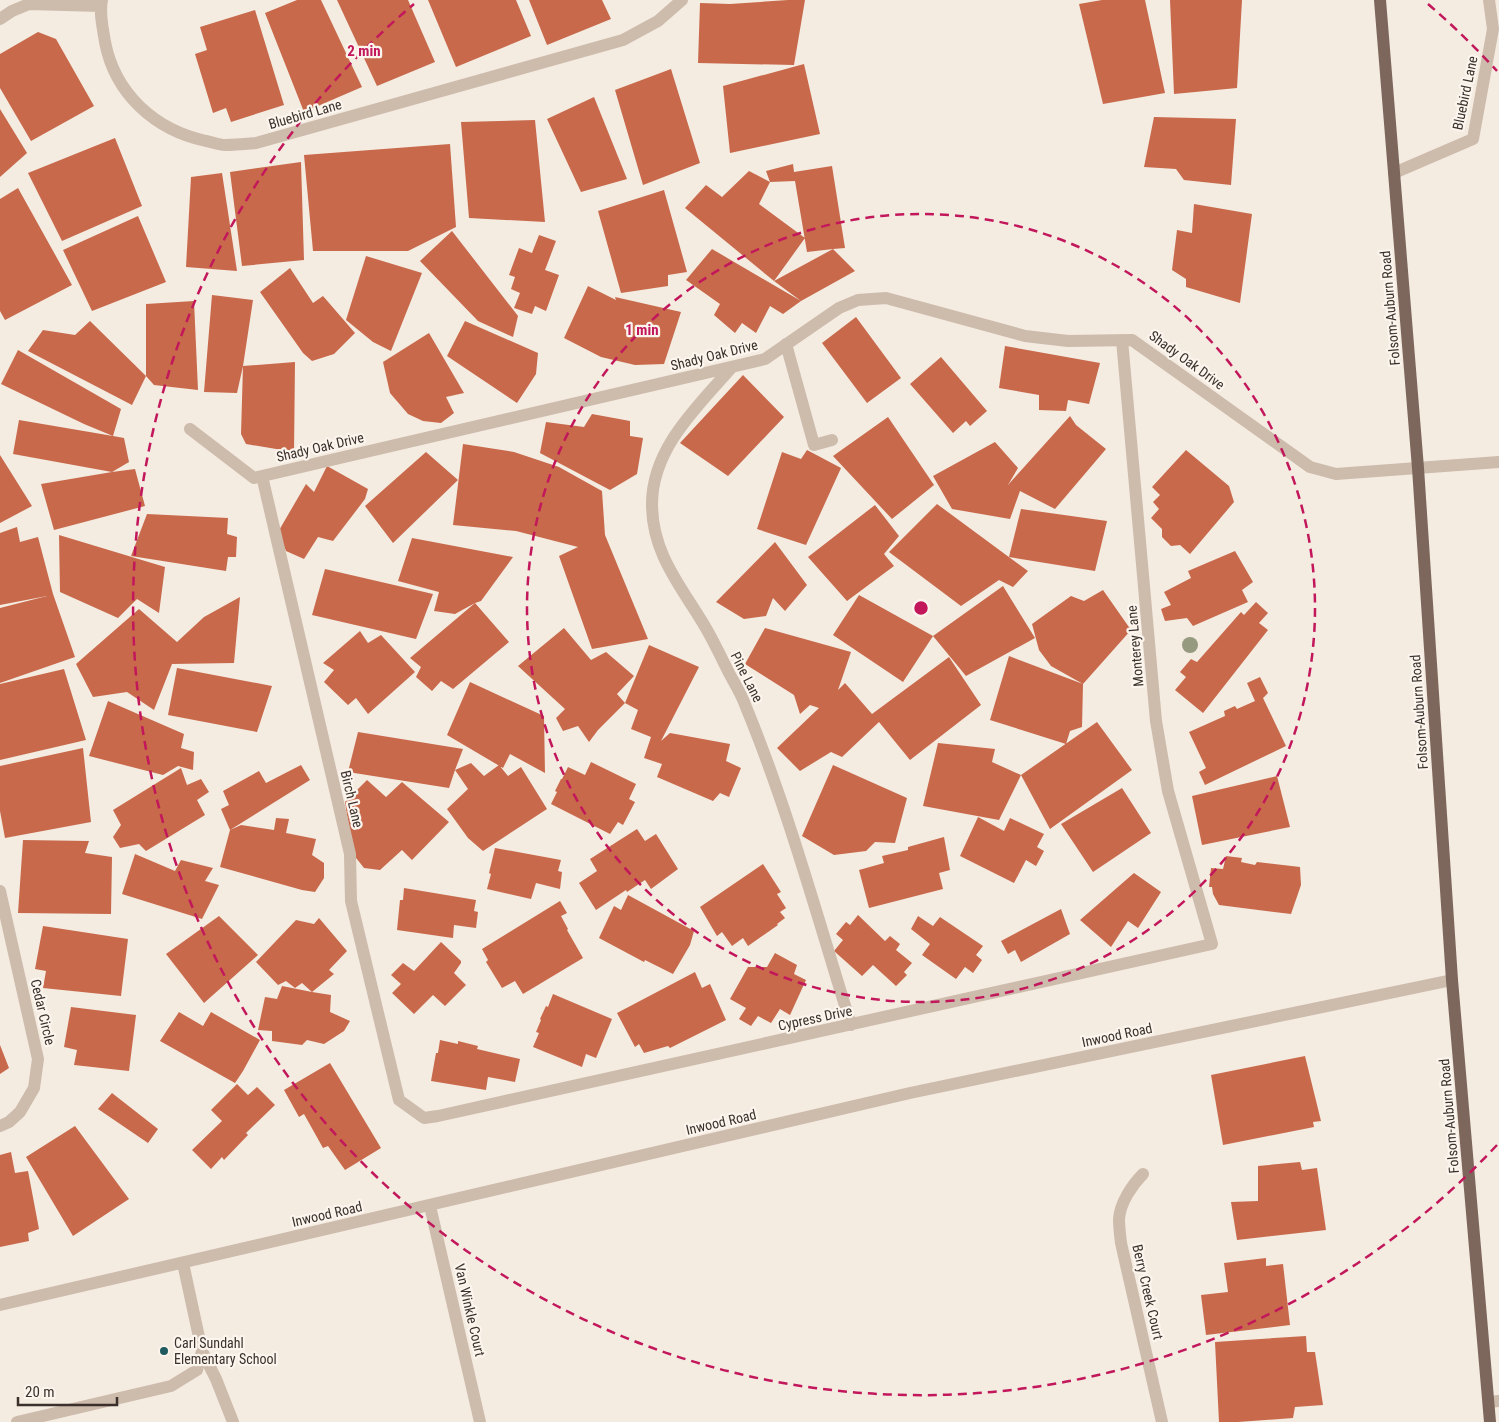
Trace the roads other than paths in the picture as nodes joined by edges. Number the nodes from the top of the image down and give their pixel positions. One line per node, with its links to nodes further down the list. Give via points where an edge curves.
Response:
1 (682, 0): 4 (street, Bluebird Lane, via 658,21 622,40 256,143 224,145 188,137 163,125 142,109 123,87 108,58 101,20)
2 (1380, 0): 6 (main road, Folsom-Auburn Road)
3 (1489, 0): 6 (street, Bluebird Lane, via 1493,29 1473,138)
4 (102, 3): 5 (street, Bluebird Lane, via 29,4)
5 (0, 19)
6 (1394, 173): 13 (main road, Folsom-Auburn Road)
7 (1122, 340): 8 (street, Shady Oak Drive, via 1068,341 1025,336 886,298 858,300 840,308); 13 (street, Shady Oak Drive, via 1132,340 1310,466 1336,474); 16 (street, Monterey Lane, via 1156,721 1168,791)
8 (786, 344): 9 (street, Shady Oak Drive, via 765,359); 11 (street, via 814,445)
9 (732, 367): 14 (street, Shady Oak Drive); 18 (street, Pine Lane, via 679,429 666,451 656,477 652,503 656,536 665,562 707,630 745,704 770,768)
10 (190, 430): 14 (street, Shady Oak Drive, via 254,478)
11 (832, 440)
12 (1499, 462): 13 (street, Shady Oak Drive)
13 (1418, 468): 17 (main road, Folsom-Auburn Road)
14 (262, 476): 19 (street, Birch Lane, via 350,854 351,901 399,1100)
15 (0, 892): 20 (street, Cedar Circle, via 38,1059 34,1088 20,1112)
16 (1212, 944): 18 (street, Cypress Drive)
17 (1452, 980): 22 (street, Inwood Road, via 910,1093); 26 (main road, Folsom-Auburn Road)
18 (851, 1025): 19 (street, Cypress Drive)
19 (424, 1118)
20 (0, 1126)
21 (1143, 1174): 30 (street, Berry Creek Court, via 1128,1194 1119,1217 1121,1243)
22 (430, 1206): 23 (street, Inwood Road); 29 (street, Van Winkle Court)
23 (183, 1263): 24 (street, Inwood Road); 25 (street)
24 (0, 1305)
25 (202, 1351): 27 (street, via 197,1370 171,1386); 28 (street)
26 (1494, 1401): 31 (main road, Folsom-Auburn Road)
27 (17, 1422)
28 (233, 1422)
29 (480, 1422)
30 (1162, 1422)
31 (1490, 1422)

